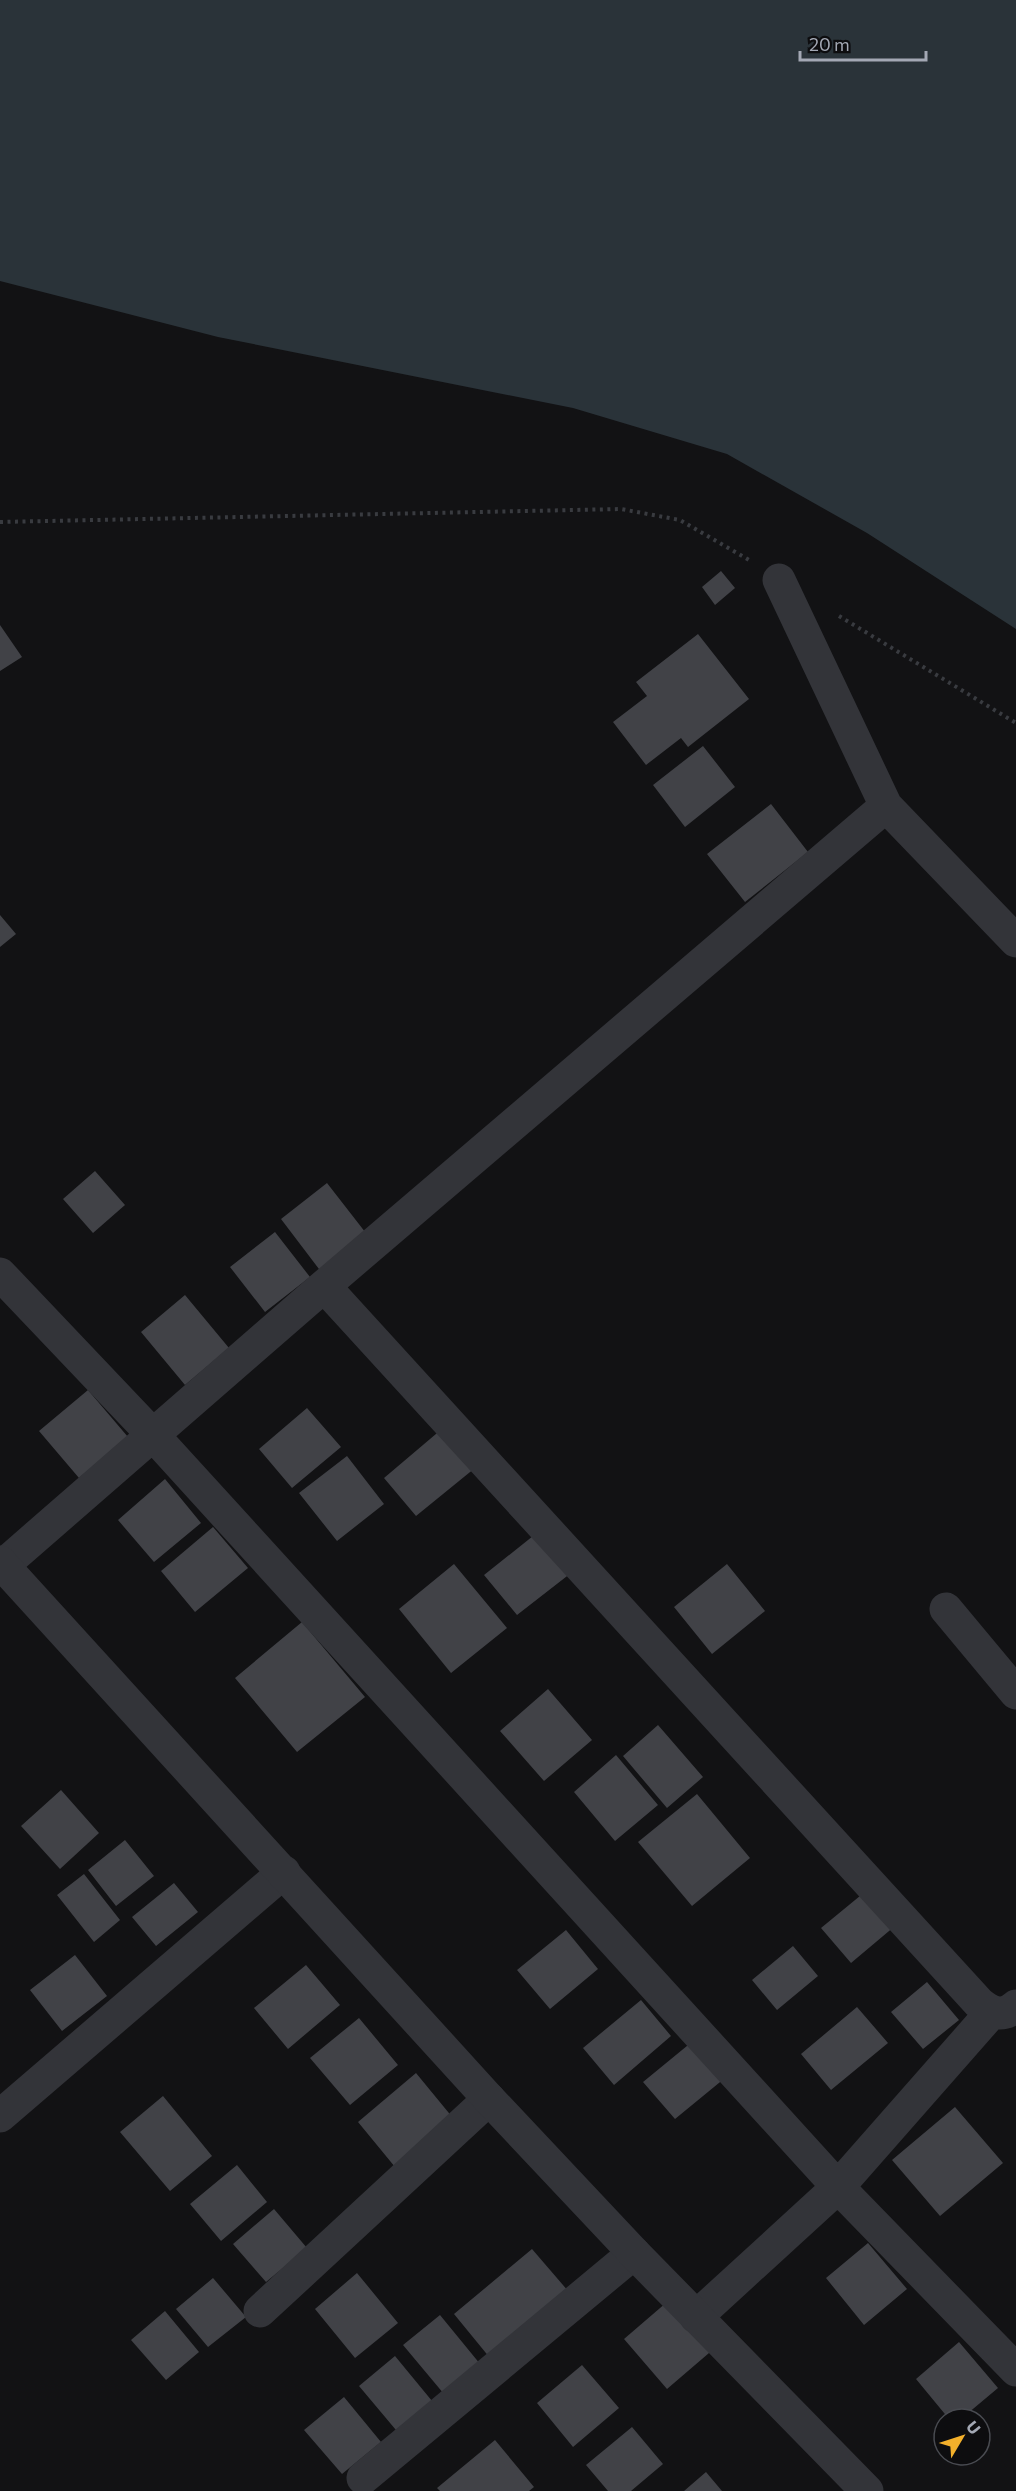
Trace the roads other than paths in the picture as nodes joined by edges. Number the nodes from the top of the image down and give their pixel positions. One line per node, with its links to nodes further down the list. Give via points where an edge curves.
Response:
1 (779, 580): 2 (street)
2 (886, 806): 3 (street); 5 (street)
3 (1016, 941)
4 (0, 1274): 6 (street)
5 (324, 1286): 6 (street); 11 (street, via 978,2004)
6 (153, 1435): 7 (street); 14 (street)
7 (1, 1565): 10 (street)
8 (946, 1609): 9 (street)
9 (1016, 1692)
10 (284, 1872): 12 (street); 13 (street)
11 (1004, 2009): 14 (street)
12 (489, 2099): 15 (street); 16 (street)
13 (0, 2116)
14 (838, 2187): 17 (street); 18 (street)
15 (634, 2253): 17 (street); 19 (street)
16 (260, 2311)
17 (696, 2317): 20 (street)
18 (1016, 2370)
19 (363, 2478)
20 (867, 2491)

